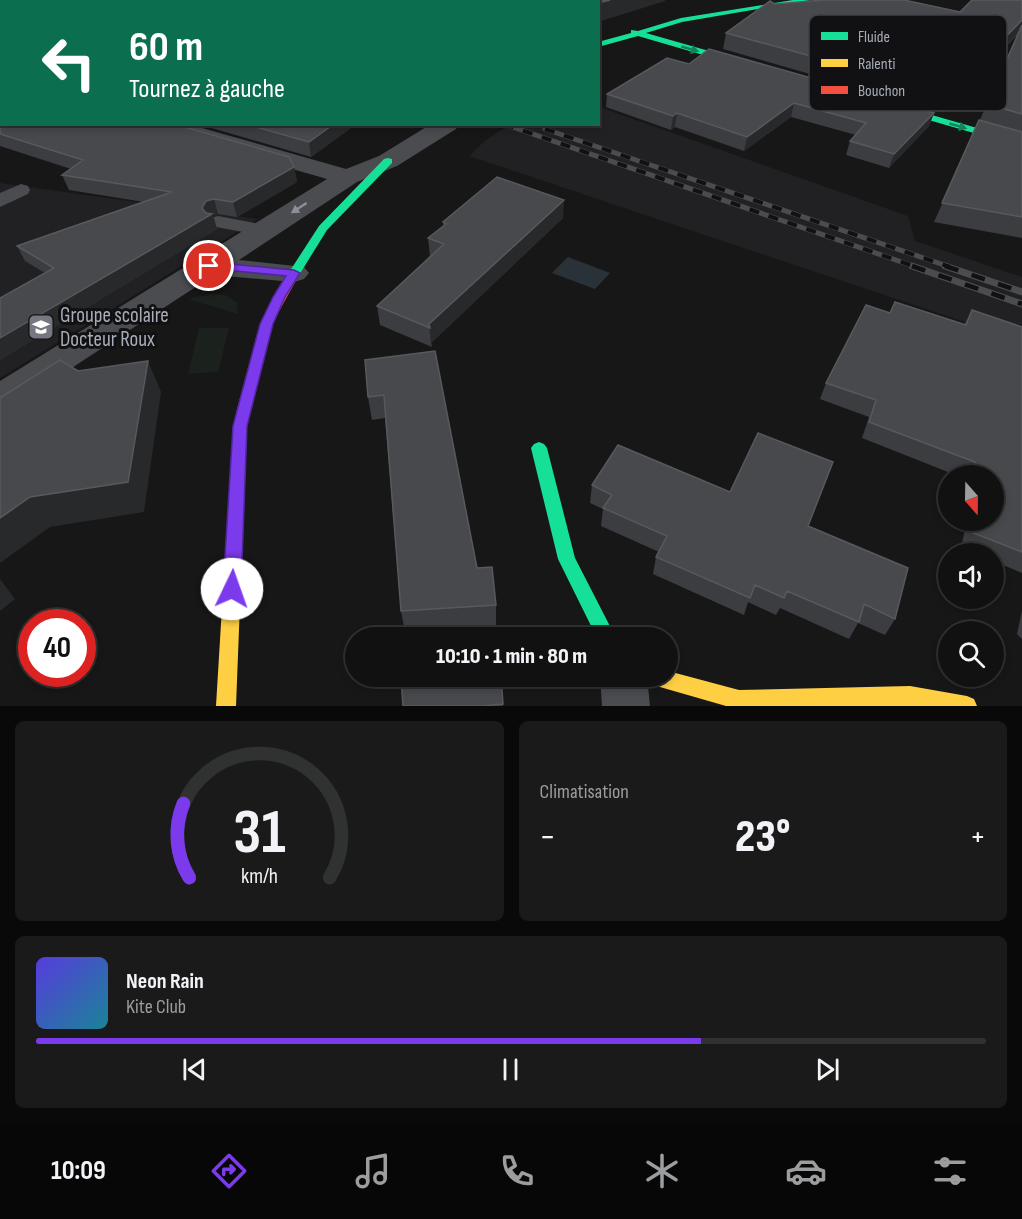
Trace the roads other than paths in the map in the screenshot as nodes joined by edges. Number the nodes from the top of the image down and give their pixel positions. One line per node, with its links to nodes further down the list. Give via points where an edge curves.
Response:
1 (807, 0): 2 (street)
2 (788, 1): 3 (street)
3 (634, 32): 4 (street); 5 (street, one-way to 5)
4 (600, 44)
5 (764, 70)
6 (907, 111): 9 (street, one-way to 9)
7 (168, 126): 11 (street)
8 (445, 126): 10 (street)
9 (1022, 144)
10 (388, 162): 11 (street); 17 (street, via 323,228)
11 (348, 177): 15 (street, one-way to 15)
12 (21, 190): 13 (lane)
13 (0, 201)
14 (218, 222): 15 (lane)
15 (264, 230): 16 (street)
16 (209, 266): 17 (street); 18 (street)
17 (294, 273): 23 (street, via 266,324 240,426)
18 (0, 398)
19 (539, 448): 20 (street, via 567,560)
20 (601, 627)
21 (678, 683): 25 (street, via 739,700 910,696)
22 (624, 687): 24 (street)
23 (226, 706)
24 (626, 706)
25 (968, 706)

